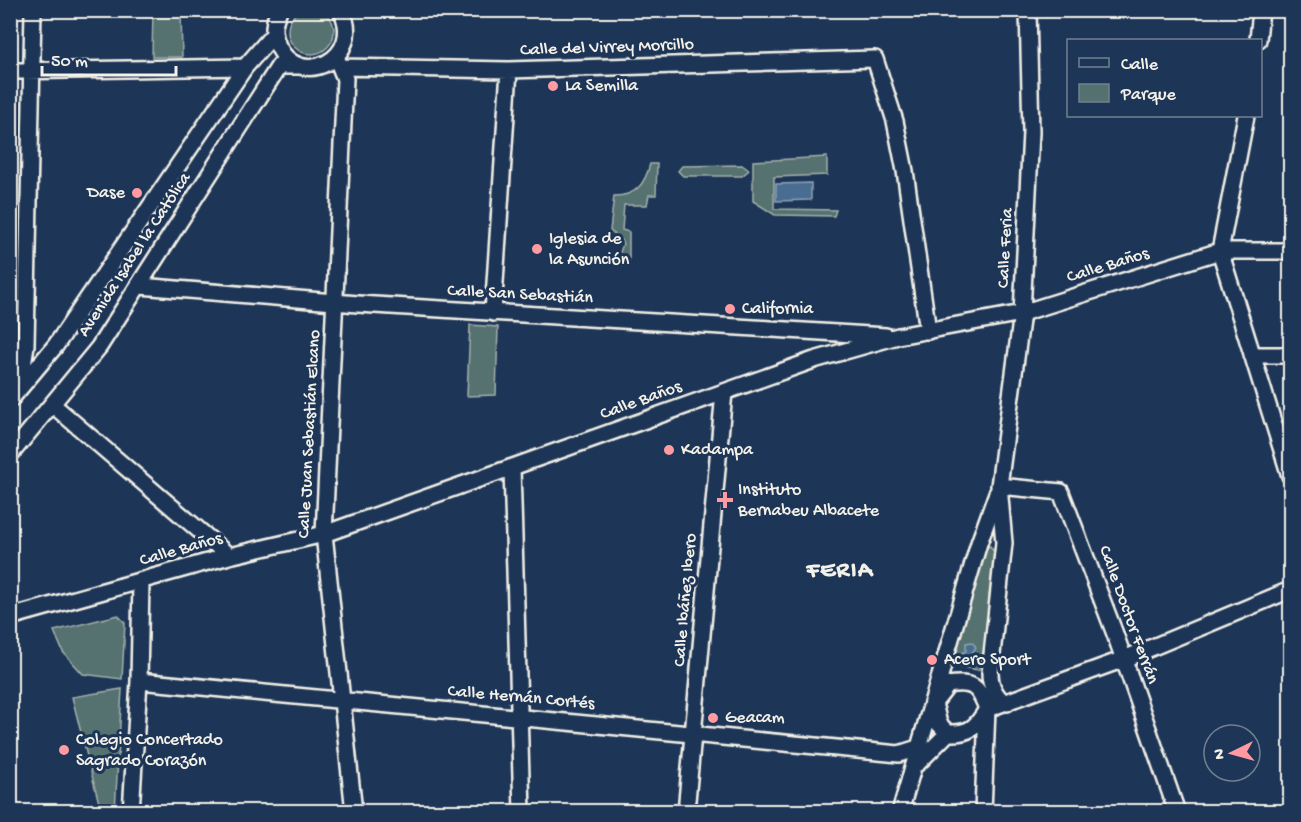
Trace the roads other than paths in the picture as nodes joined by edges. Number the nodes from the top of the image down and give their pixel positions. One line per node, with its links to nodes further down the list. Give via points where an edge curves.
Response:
1 (33, 10): 14 (street)
2 (1028, 10): 21 (street, Calle Feria, via 1030,132)
3 (1261, 10): 7 (street)
4 (279, 11): 6 (street)
5 (342, 11): 8 (street, via 347,37)
6 (273, 35): 10 (street, via 282,54); 11 (street, Avenida Isabel la Católica)
7 (1258, 39)
8 (339, 62): 10 (street, Calle del Virrey Morcillo, via 313,68); 12 (street, Calle del Virrey Morcillo); 19 (street, Calle Juan Sebastián Elcano, via 345,79)
9 (279, 66): 10 (street, Calle del Virrey Morcillo); 18 (street, Avenida Isabel la Católica)
10 (300, 66)
11 (245, 67): 14 (street); 27 (street, Avenida Isabel la Católica, via 56,345)
12 (509, 70): 20 (street); 22 (street, Calle del Virrey Morcillo, via 875,59 903,161)
13 (10, 71): 14 (street)
14 (33, 71): 27 (street, via 25,357)
15 (1246, 117): 16 (street)
16 (1220, 251): 17 (street, Calle Baños); 21 (street, Calle Baños); 24 (street)
17 (1290, 251)
18 (140, 286): 19 (street, Calle San Sebastián); 28 (street, Avenida Isabel la Católica)
19 (336, 303): 20 (street, Calle San Sebastián); 33 (street, Calle Juan Sebastián Elcano)
20 (493, 313): 23 (street, Calle San Sebastián)
21 (1022, 313): 22 (street, Calle Baños); 32 (street, Calle Feria)
22 (928, 331): 23 (street, Calle Baños)
23 (898, 336): 26 (street, Calle Baños)
24 (1252, 355): 25 (street); 31 (street)
25 (1290, 355)
26 (724, 392): 30 (street, Calle Baños); 46 (street, Calle Ibáñez Ibero)
27 (15, 395)
28 (53, 405): 29 (street, Avenida Isabel la Católica); 34 (street)
29 (10, 455)
30 (512, 468): 33 (street, Calle Baños); 44 (street)
31 (1290, 476)
32 (999, 486): 38 (street, Calle Doctor Ferrán, via 1061,492); 41 (street, Calle Feria); 42 (street, Calle Feria, via 1004,543 990,679 1001,700)
33 (324, 534): 34 (street, Calle Baños); 40 (street, Calle Juan Sebastián Elcano)
34 (229, 556): 35 (street, Calle Baños)
35 (141, 582): 37 (street, Calle Baños); 39 (street)
36 (1290, 590): 38 (street)
37 (10, 617)
38 (1124, 659): 42 (street); 55 (street, Calle Doctor Ferrán)
39 (139, 681): 40 (street, Calle Hernán Cortés); 49 (street)
40 (341, 702): 44 (street, Calle Hernán Cortés); 50 (street, Calle Juan Sebastián Elcano)
41 (934, 703): 43 (street, via 948,685 962,683 981,694); 45 (street, via 939,724); 47 (street, Calle Feria)
42 (1008, 703): 43 (street)
43 (987, 709): 45 (street, via 972,730); 54 (street)
44 (520, 717): 46 (street, Calle Hernán Cortés); 51 (street)
45 (948, 733): 48 (street, Calle Feria)
46 (693, 735): 47 (street, Calle Hernán Cortés, via 899,754); 52 (street, Calle Ibáñez Ibero)
47 (921, 747): 48 (street, Calle Feria)
48 (915, 768): 53 (street, Calle Feria)
49 (131, 812)
50 (354, 812)
51 (522, 812)
52 (686, 812)
53 (900, 812)
54 (983, 812)
55 (1177, 812)

